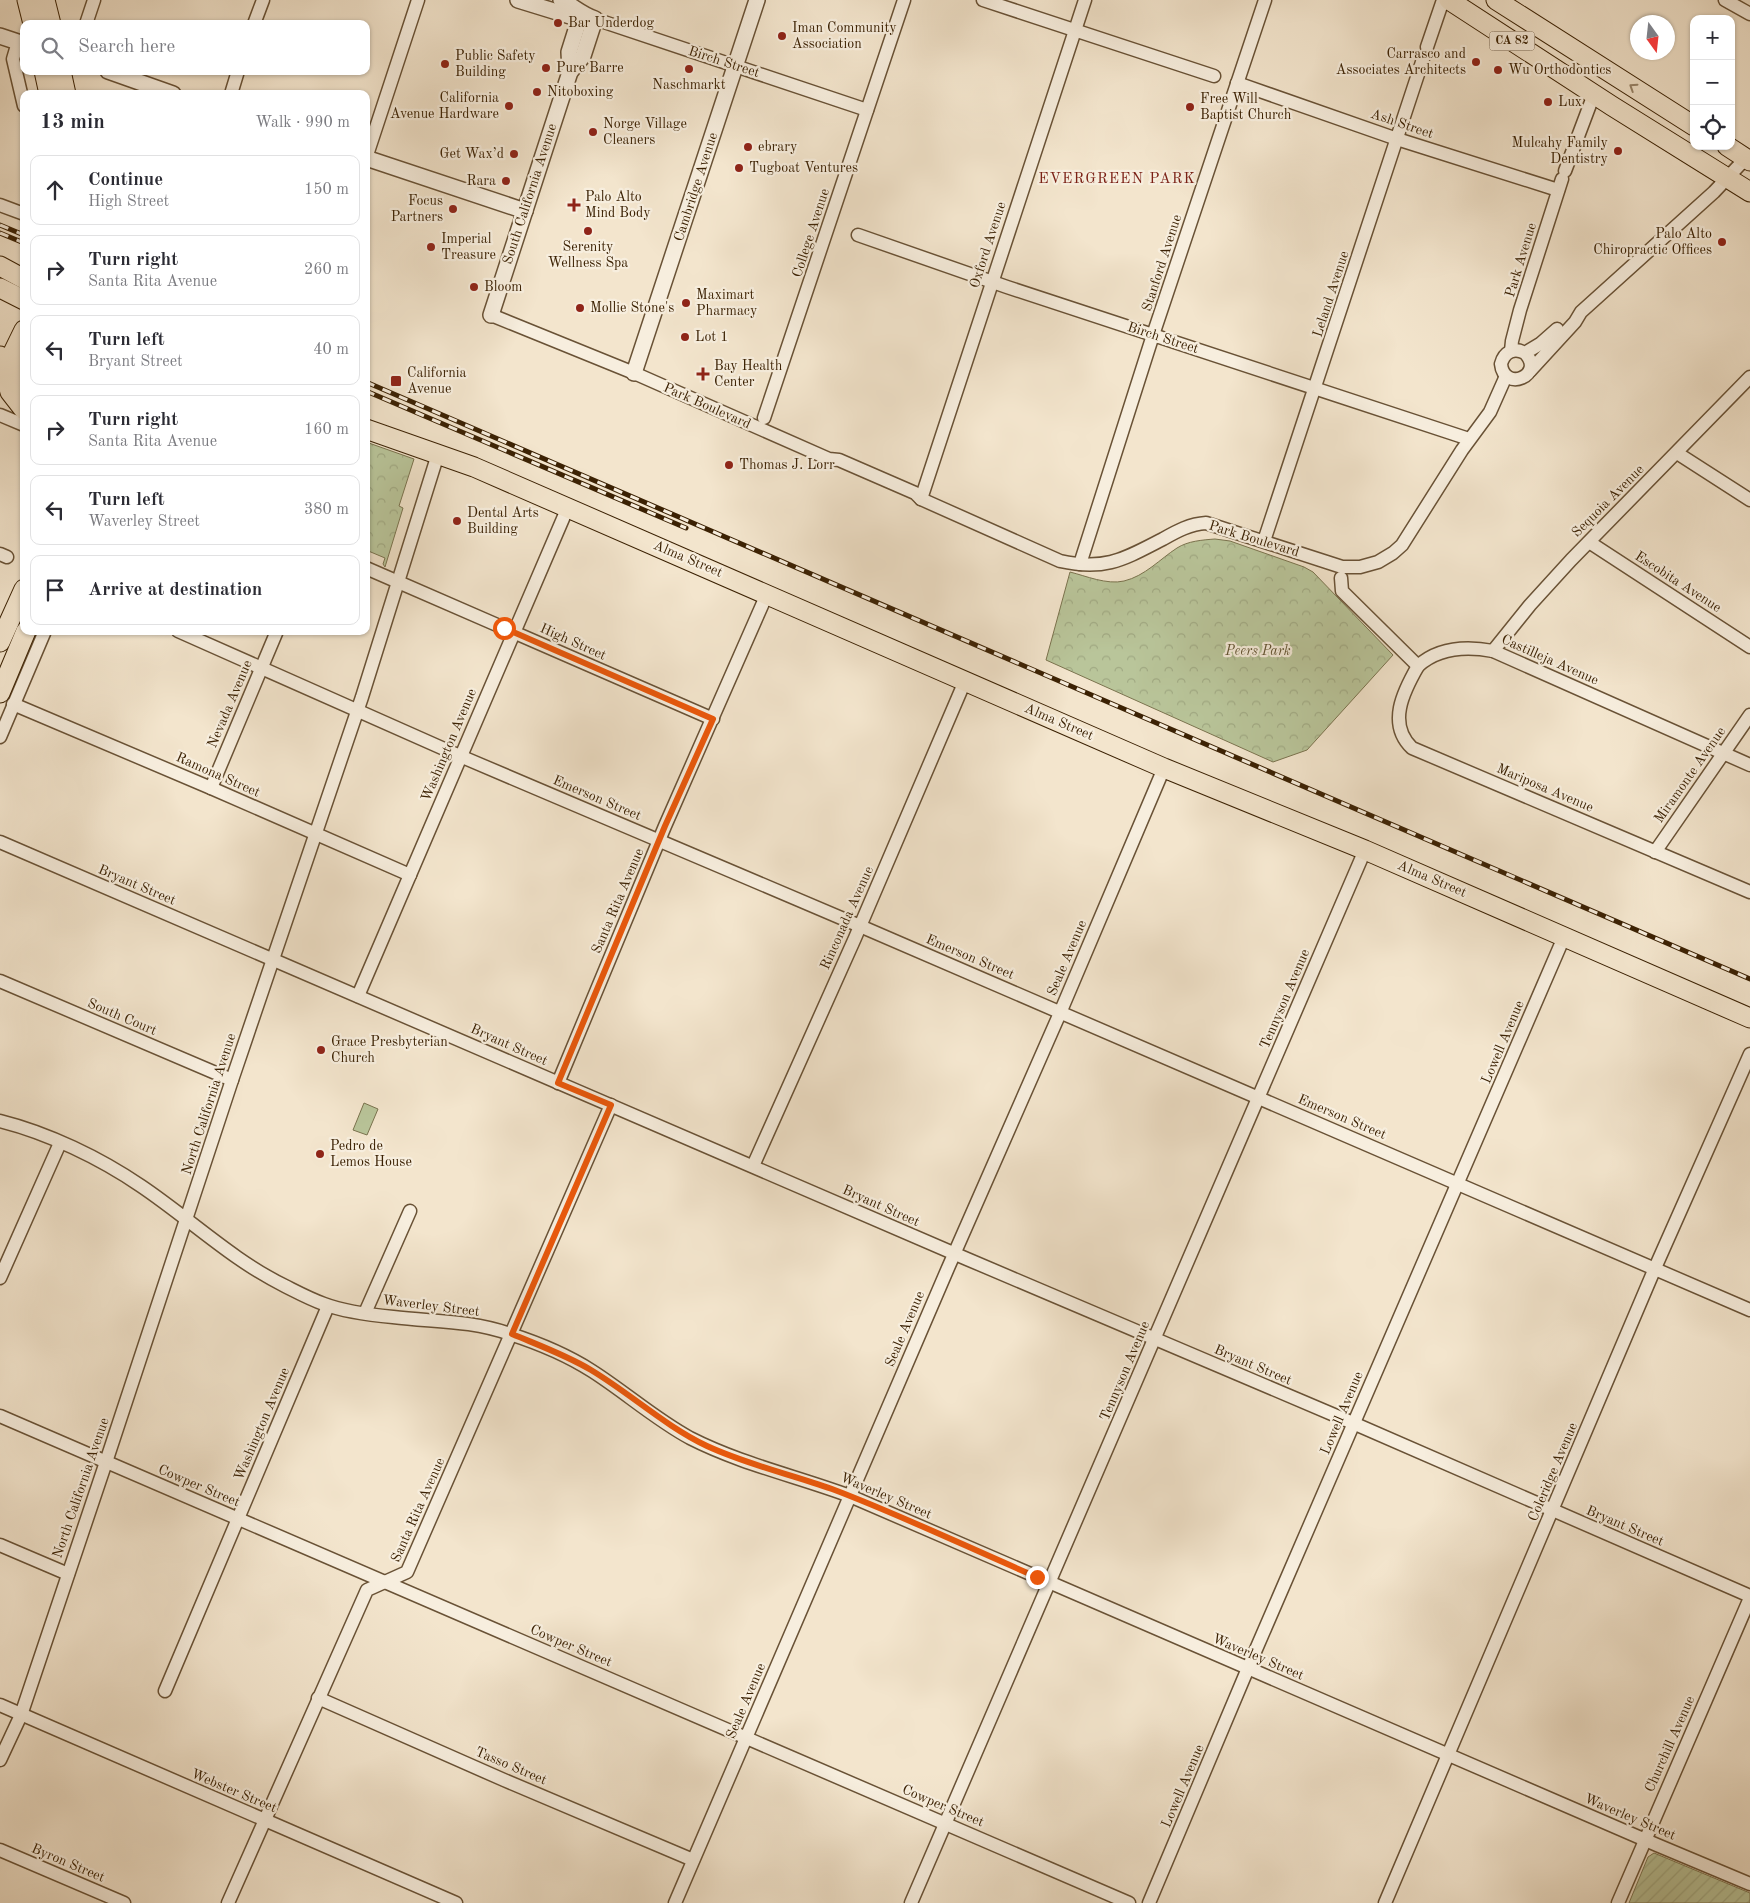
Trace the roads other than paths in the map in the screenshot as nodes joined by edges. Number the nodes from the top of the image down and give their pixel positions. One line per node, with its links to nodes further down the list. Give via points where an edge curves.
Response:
1 (27, 0): 19 (main road)
2 (45, 0): 20 (main road)
3 (94, 0): 21 (street)
4 (262, 0): 22 (street)
5 (418, 0): 43 (street)
6 (518, 0): 18 (street, Birch Street, via 570,16)
7 (561, 0): 18 (street, Birch Street)
8 (757, 0): 27 (street, Cambridge Avenue)
9 (904, 0): 40 (street, College Avenue)
10 (983, 0): 23 (street)
11 (1086, 0): 23 (street, Oxford Avenue)
12 (1265, 0): 33 (street, Stanford Avenue)
13 (1443, 0): 42 (street, Leland Avenue)
14 (1449, 0): 39 (main road, CA 82)
15 (1496, 0): 41 (main road, CA 82, one-way to 15)
16 (1725, 0): 17 (street)
17 (1750, 14)
18 (588, 17): 27 (street, Birch Street); 51 (street, South California Avenue, via 583,56 570,72)
19 (32, 20)
20 (50, 20)
21 (87, 20)
22 (255, 20)
23 (1075, 30): 32 (street); 56 (street, Oxford Avenue)
24 (0, 36): 25 (street)
25 (20, 43)
26 (20, 45): 34 (street, via 14,60)
27 (735, 66): 40 (street, Birch Street); 68 (street, Cambridge Avenue)
28 (45, 75): 35 (main road)
29 (62, 75): 36 (main road)
30 (119, 75): 37 (street)
31 (237, 75): 38 (street)
32 (1214, 76)
33 (1237, 83): 42 (street, Ash Street); 61 (street, Stanford Avenue)
34 (21, 90)
35 (48, 90)
36 (65, 90)
37 (162, 90)
38 (232, 90)
39 (1594, 94): 47 (main road, CA 82); 48 (street, Park Avenue)
40 (867, 110): 75 (street, College Avenue)
41 (1690, 123)
42 (1397, 139): 48 (street, Ash Street); 72 (street, Leland Avenue)
43 (370, 146)
44 (1734, 150): 45 (main road)
45 (1749, 158): 47 (street)
46 (370, 159): 51 (street)
47 (1728, 178): 49 (main road, CA 82); 59 (street)
48 (1562, 180): 63 (street, Park Avenue, via 1520,310)
49 (1750, 192)
50 (0, 205): 52 (street)
51 (525, 211): 60 (street, South California Avenue)
52 (20, 212)
53 (858, 235): 56 (street, Birch Street)
54 (0, 266): 55 (main road)
55 (20, 277)
56 (992, 282): 61 (street, Birch Street); 83 (street, Oxford Avenue)
57 (0, 288): 58 (main road)
58 (20, 298)
59 (1581, 312): 64 (street); 67 (street)
60 (491, 315): 68 (street, Park Boulevard)
61 (1153, 335): 72 (street, Birch Street); 88 (street, Stanford Avenue)
62 (20, 338): 71 (main road, via 6,366)
63 (1512, 351): 64 (street); 69 (street, Park Boulevard, via 1502,360)
64 (1525, 353): 67 (street, via 1531,361)
65 (0, 356): 71 (main road)
66 (20, 369): 71 (main road)
67 (1530, 371): 69 (street, via 1524,378)
68 (634, 373): 83 (street, Park Boulevard, via 832,463 838,460 916,493)
69 (1506, 376): 79 (street, Park Boulevard, via 1490,412)
70 (1750, 377): 81 (street, Sequoia Avenue)
71 (16, 384): 73 (main road, via 14,398)
72 (1315, 389): 79 (street, Birch Street); 86 (street, Leland Avenue)
73 (20, 405)
74 (0, 415): 77 (street)
75 (764, 418)
76 (370, 420): 80 (main road)
77 (20, 423)
78 (370, 429): 80 (main road, Alma Street)
79 (1469, 439): 86 (street, Park Boulevard, via 1406,540 1383,559 1360,567 1342,567)
80 (407, 443): 82 (main road, Alma Street)
81 (1677, 453): 84 (street); 87 (street, Sequoia Avenue)
82 (438, 454): 85 (main road, Alma Street); 91 (street, North California Avenue)
83 (921, 499): 88 (street, Park Boulevard, via 1060,561)
84 (1750, 500)
85 (568, 507): 92 (main road, Alma Street); 94 (street, Washington Avenue)
86 (1264, 541): 88 (street, Park Boulevard, via 1211,524 1194,524 1122,560 1096,565)
87 (1589, 542): 100 (street, Escobita Avenue); 101 (street, Sequoia Avenue, via 1530,605)
88 (1080, 564)
89 (370, 570): 91 (street, High Street)
90 (1341, 578): 102 (street, via 1342,591)
91 (398, 582): 94 (street, High Street); 106 (street, North California Avenue)
92 (767, 594): 104 (main road, Alma Street); 108 (street, Santa Rita Avenue)
93 (20, 598): 99 (main road)
94 (514, 632): 108 (street, High Street); 111 (street, Washington Avenue)
95 (25, 635): 105 (main road)
96 (43, 635): 105 (street)
97 (187, 635): 103 (street, Emerson Street)
98 (274, 635): 103 (street, Nevada Avenue)
99 (0, 642)
100 (1750, 647)
101 (1493, 651): 102 (street, Castilleja Avenue, via 1463,648 1444,651); 110 (street, Castilleja Avenue)
102 (1418, 666): 119 (street, Mariposa Avenue, via 1398,721 1404,740 1412,748)
103 (262, 667): 106 (street, Emerson Street); 114 (street, Nevada Avenue)
104 (965, 681): 113 (main road, Alma Street); 122 (street, Rinconada Avenue)
105 (6, 699): 109 (street); 114 (street, Ramona Street)
106 (357, 709): 111 (street, Emerson Street); 115 (street, North California Avenue)
107 (1750, 715): 110 (street, Miramonte Avenue)
108 (713, 719): 116 (street, Santa Rita Avenue)
109 (0, 737)
110 (1722, 753): 112 (street, Castilleja Avenue); 119 (street, Miramonte Avenue)
111 (460, 756): 116 (street, Emerson Street); 120 (street, Washington Avenue)
112 (1750, 765)
113 (1164, 768): 118 (main road, Alma Street); 127 (street, Seale Avenue)
114 (212, 788): 115 (street, Ramona Street)
115 (314, 834): 120 (street, Ramona Street); 124 (street, North California Avenue)
116 (659, 840): 122 (street, Emerson Street); 131 (street, Santa Rita Avenue)
117 (0, 842): 124 (street, Bryant Street)
118 (1365, 850): 123 (main road, Alma Street); 132 (street, Tennyson Avenue)
119 (1655, 852): 121 (street, Mariposa Avenue)
120 (410, 874): 126 (street, Washington Avenue)
121 (1750, 892)
122 (860, 926): 127 (street, Emerson Street); 136 (street, Rinconada Avenue)
123 (1564, 937): 128 (main road, Alma Street); 137 (street, Lowell Avenue)
124 (274, 960): 126 (street, Bryant Street); 130 (street, North California Avenue)
125 (0, 981): 130 (street, South Court)
126 (358, 996): 131 (street, Bryant Street)
127 (1060, 1013): 132 (street, Emerson Street); 140 (street, Seale Avenue)
128 (1750, 1018)
129 (1750, 1054): 141 (street, Coleridge Avenue)
130 (232, 1080): 139 (street, North California Avenue)
131 (558, 1083): 133 (street, Bryant Street)
132 (1259, 1098): 137 (street, Emerson Street); 147 (street, Tennyson Avenue)
133 (611, 1105): 136 (street, Bryant Street); 146 (street, Santa Rita Avenue)
134 (0, 1121): 135 (street, Waverley Street)
135 (60, 1143): 139 (street, Waverley Street, via 109,1166); 142 (street)
136 (753, 1166): 140 (street, Bryant Street)
137 (1458, 1183): 141 (street, Emerson Street); 149 (street, Lowell Avenue)
138 (410, 1211): 145 (street)
139 (186, 1220): 143 (street, Waverley Street, via 258,1271); 150 (street, North California Avenue)
140 (954, 1254): 147 (street, Bryant Street); 151 (street, Seale Avenue)
141 (1655, 1268): 144 (street, Emerson Street); 152 (street, Coleridge Avenue)
142 (0, 1278)
143 (328, 1306): 145 (street, Waverley Street); 153 (street, Washington Avenue)
144 (1750, 1310)
145 (365, 1314): 146 (street, Waverley Street, via 456,1321)
146 (512, 1334): 151 (street, Waverley Street, via 590,1370 674,1429 708,1447 743,1462); 156 (street, Santa Rita Avenue, via 407,1572)
147 (1155, 1340): 149 (street, Bryant Street); 157 (street, Tennyson Avenue)
148 (0, 1416): 150 (street, Cowper Street)
149 (1354, 1424): 152 (street, Bryant Street); 159 (street, Lowell Avenue)
150 (106, 1462): 153 (street, Cowper Street); 155 (street, North California Avenue)
151 (850, 1496): 157 (street, Waverley Street); 164 (street, Seale Avenue)
152 (1552, 1512): 158 (street, Bryant Street); 165 (street, Coleridge Avenue)
153 (238, 1519): 156 (street, Cowper Street); 160 (street, Washington Avenue)
154 (0, 1545): 155 (street)
155 (68, 1574): 163 (street, North California Avenue)
156 (384, 1582): 161 (street, Santa Rita Avenue, via 366,1590); 164 (street, Cowper Street)
157 (1050, 1583): 159 (street, Waverley Street); 168 (street, Tennyson Avenue)
158 (1750, 1597): 169 (street, Churchill Avenue)
159 (1248, 1669): 165 (street, Waverley Street); 179 (street, Lowell Avenue)
160 (165, 1691)
161 (318, 1698): 167 (street, Santa Rita Avenue); 171 (street, Tasso Street)
162 (0, 1705): 163 (street, Webster Street)
163 (21, 1714): 166 (street, North California Avenue); 167 (street, Webster Street)
164 (746, 1738): 168 (street, Cowper Street); 171 (street, Seale Avenue)
165 (1448, 1755): 169 (street, Waverley Street); 180 (street, Coleridge Avenue)
166 (0, 1760)
167 (265, 1821): 174 (street, Santa Rita Avenue); 175 (street, Webster Street)
168 (945, 1824): 177 (street, Tennyson Avenue); 178 (street, Cowper Street)
169 (1644, 1840): 172 (street, Waverley Street); 181 (street, Churchill Avenue)
170 (0, 1850): 173 (street, Byron Street)
171 (693, 1860): 176 (street, Seale Avenue)
172 (1750, 1884)
173 (124, 1903)
174 (228, 1903)
175 (456, 1903)
176 (675, 1903)
177 (911, 1903)
178 (1130, 1903)
179 (1149, 1903)
180 (1385, 1903)
181 (1618, 1903)

